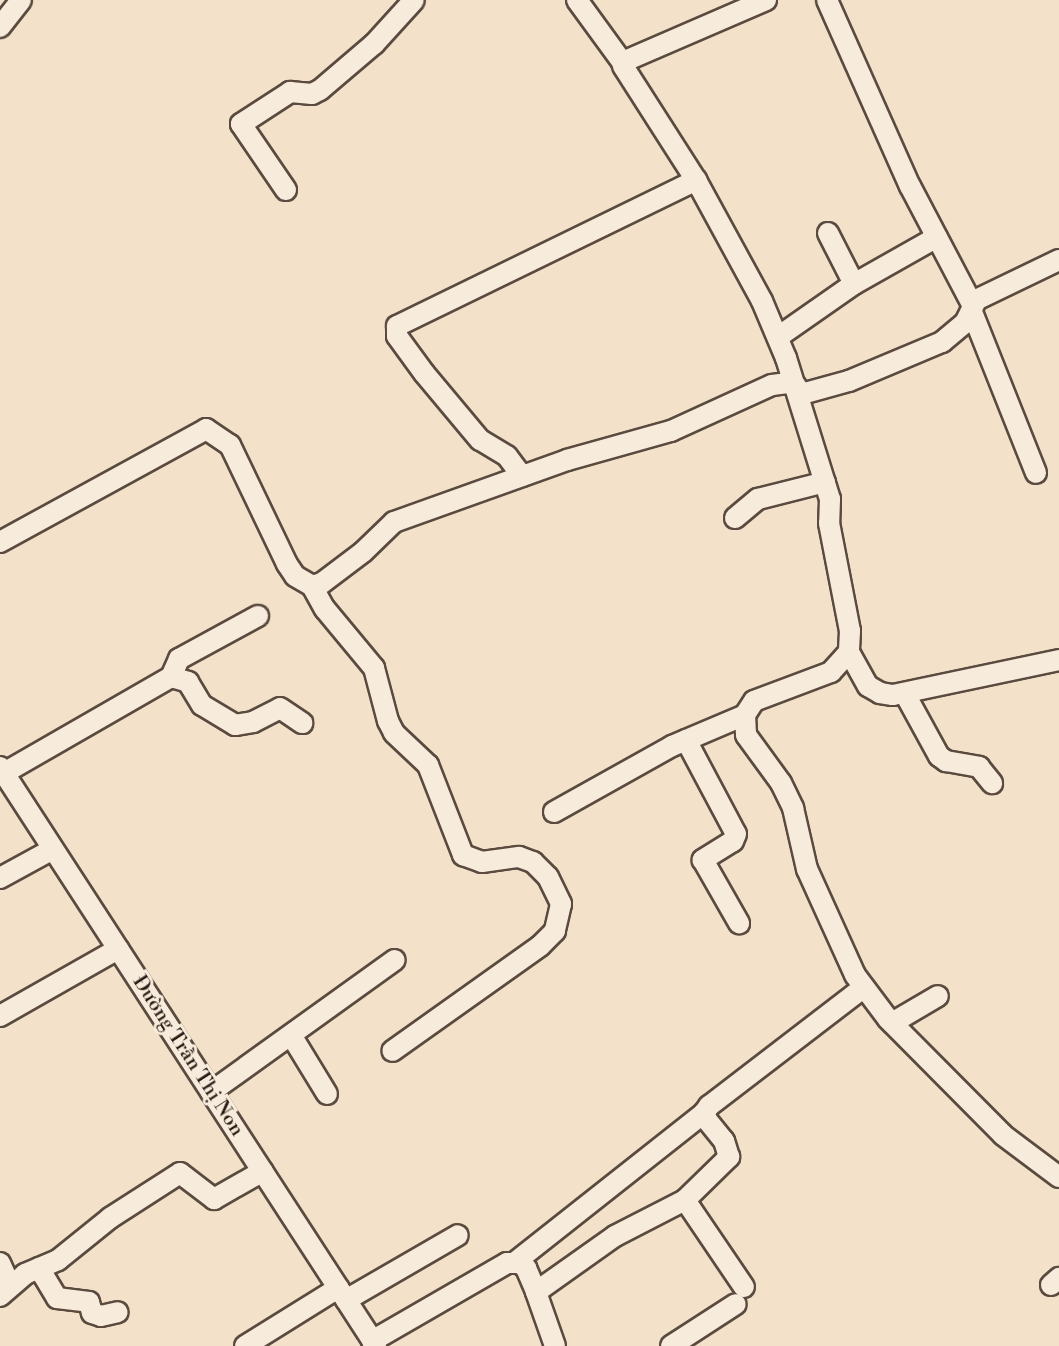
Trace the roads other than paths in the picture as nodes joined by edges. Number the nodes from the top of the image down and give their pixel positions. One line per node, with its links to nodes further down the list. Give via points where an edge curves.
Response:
1 (21, 0): 6 (street)
2 (414, 0): 9 (street, via 374,44 320,90 312,94 290,92 241,124)
3 (577, 0): 7 (street)
4 (766, 0): 7 (street)
5 (827, 0): 11 (street)
6 (0, 27)
7 (623, 63): 8 (street)
8 (696, 180): 15 (street); 18 (street, via 397,326 397,336 424,373 480,440 507,456)
9 (286, 190)
10 (828, 233): 13 (street)
11 (937, 237): 13 (street); 14 (street)
12 (1059, 260): 14 (street)
13 (855, 284): 15 (street)
14 (972, 308): 16 (street, via 957,332 942,342 849,381); 17 (street)
15 (778, 337): 16 (street)
16 (797, 391): 18 (street, via 788,383 772,385 671,431); 19 (street)
17 (1036, 473)
18 (522, 476): 22 (street, via 394,522 363,552 322,583)
19 (825, 482): 20 (street, via 758,499); 24 (street, via 850,631)
20 (735, 518)
21 (0, 542): 22 (street, via 206,429 230,445 287,564 295,576)
22 (312, 586): 44 (street, via 374,668 388,721 394,733 428,765 463,855 482,862 519,857 533,862 558,891 561,904 555,931 540,946)
23 (258, 616): 26 (street, via 179,659)
24 (849, 652): 27 (street, via 868,686 880,693); 28 (street, via 831,672 754,701)
25 (1059, 660): 27 (street)
26 (171, 677): 29 (street, via 188,682 202,705 235,725 253,722 280,708); 31 (street)
27 (905, 694): 32 (street, via 939,756 979,767)
28 (745, 715): 30 (street); 39 (street, via 747,735 789,800 807,869)
29 (302, 723)
30 (686, 740): 33 (street); 36 (street, via 736,834 733,842 703,860)
31 (2, 770): 34 (street, Đường Trần Thị Non)
32 (992, 783)
33 (554, 812)
34 (53, 849): 35 (street); 37 (street, Đường Trần Thị Non)
35 (0, 878)
36 (740, 922)
37 (118, 949): 41 (street); 45 (street, Đường Trần Thị Non)
38 (395, 960): 43 (street)
39 (864, 987): 42 (street); 47 (street, via 785,1044)
40 (938, 996): 42 (street)
41 (0, 1016)
42 (892, 1023): 49 (street, via 1002,1135)
43 (291, 1035): 45 (street); 46 (street)
44 (392, 1051)
45 (211, 1092): 48 (street, Đường Trần Thị Non)
46 (327, 1094)
47 (704, 1113): 50 (street, via 724,1141 729,1157); 53 (street)
48 (263, 1171): 54 (street, via 214,1199 180,1173 110,1218 58,1260); 57 (street, Đường Trần Thị Non)
49 (1059, 1177)
50 (685, 1200): 56 (street, via 615,1236); 62 (street, via 740,1295)
51 (458, 1235): 57 (street)
52 (0, 1263): 55 (street)
53 (514, 1263): 56 (street, via 526,1268); 59 (street, via 493,1271)
54 (39, 1268): 55 (street); 58 (street, via 57,1298 89,1302 92,1314 102,1316)
55 (5, 1290)
56 (536, 1292): 61 (street)
57 (342, 1294): 59 (street, Đường Trần Thị Non); 60 (street)
58 (118, 1311)
59 (371, 1343)
60 (245, 1346)
61 (555, 1346)
62 (671, 1346)

